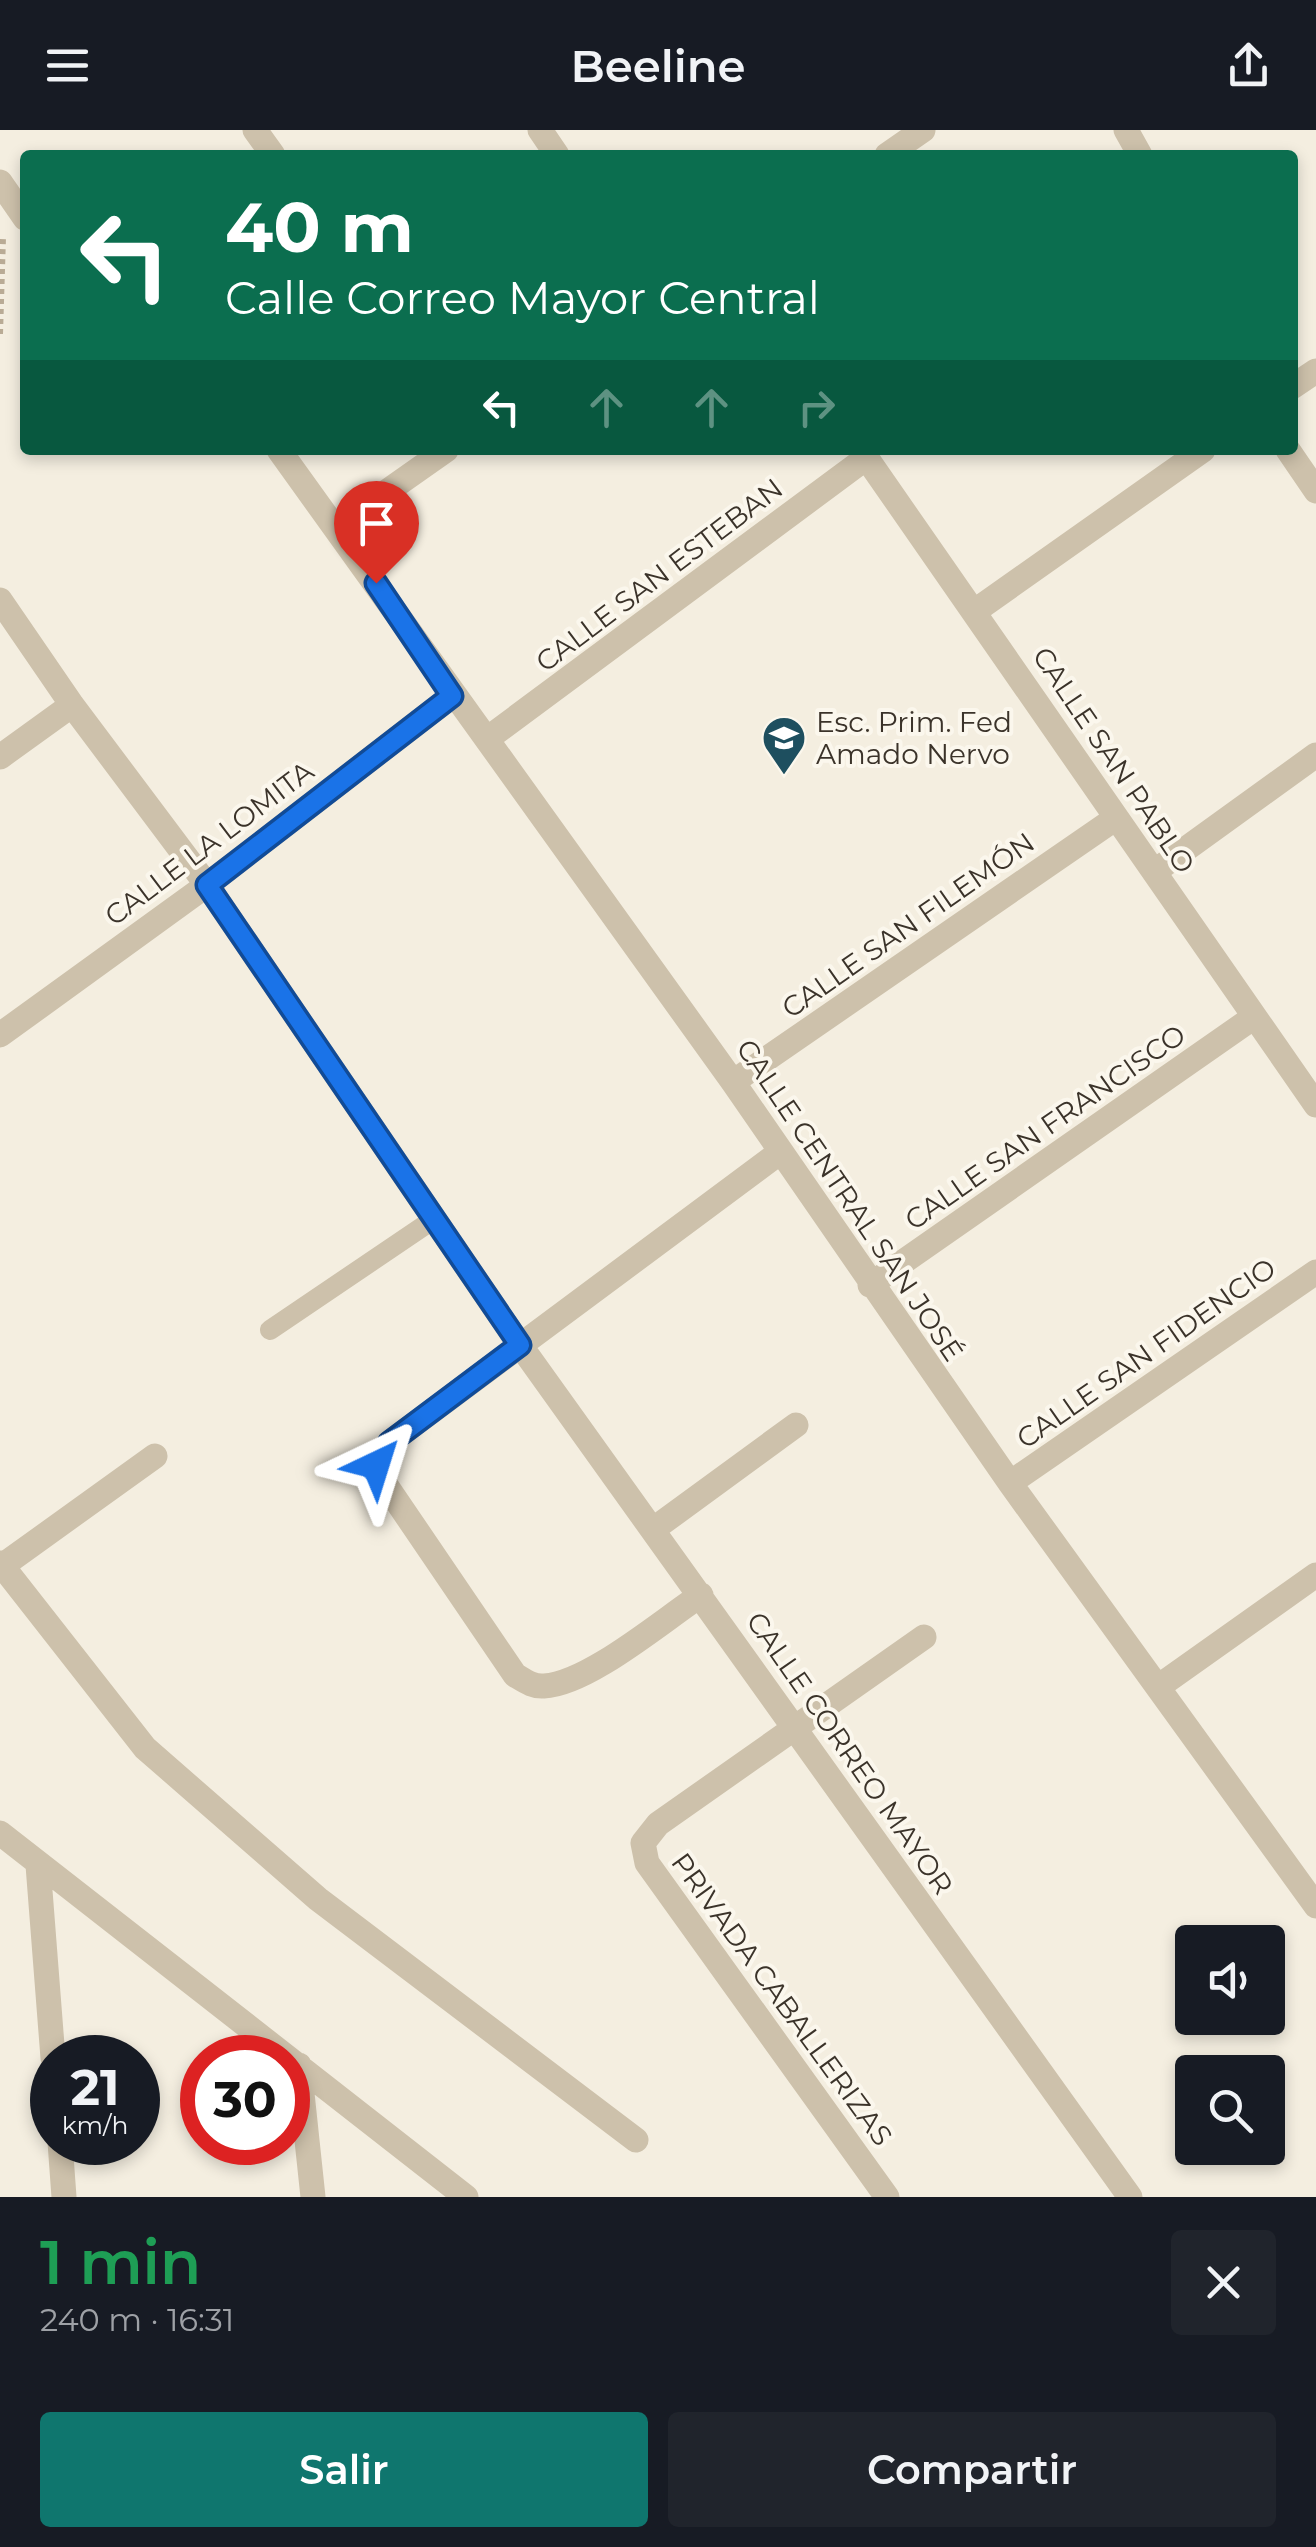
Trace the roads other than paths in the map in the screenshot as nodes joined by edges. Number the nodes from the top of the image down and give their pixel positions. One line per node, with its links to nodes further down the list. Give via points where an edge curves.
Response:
1 (923, 130): 2 (street)
2 (894, 150)
3 (1, 184): 4 (street)
4 (20, 211)
5 (284, 455): 12 (street, CALLE CENTRAL SAN JOSÉ)
6 (439, 455): 12 (street)
7 (863, 455): 17 (street, CALLE SAN ESTEBAN)
8 (865, 455): 14 (street, CALLE SAN PABLO)
9 (1196, 455): 14 (street)
10 (1291, 455): 11 (street)
11 (1316, 491)
12 (338, 526): 15 (street, CALLE CENTRAL SAN JOSÉ)
13 (0, 600): 16 (street, CALLE CORREO MAYOR)
14 (975, 611): 20 (street, CALLE SAN PABLO)
15 (452, 696): 17 (street, CALLE CENTRAL SAN JOSÉ); 22 (street, CALLE LA LOMITA)
16 (72, 705): 19 (street); 22 (street, CALLE CORREO MAYOR)
17 (487, 739): 25 (street, CALLE CENTRAL SAN JOSÉ)
18 (1316, 755): 21 (street)
19 (0, 758)
20 (1116, 818): 21 (street, CALLE SAN PABLO); 25 (street, CALLE SAN FILEMÓN)
21 (1154, 872): 23 (street, CALLE SAN PABLO)
22 (207, 885): 24 (street, CALLE LA LOMITA); 28 (street, CALLE CORREO MAYOR)
23 (1254, 1017): 26 (street, CALLE SAN PABLO); 30 (street, CALLE SAN FRANCISCO)
24 (0, 1035)
25 (733, 1082): 27 (street, CALLE CENTRAL SAN JOSÉ)
26 (1316, 1104)
27 (779, 1153): 30 (street, CALLE CENTRAL SAN JOSÉ); 32 (street)
28 (434, 1219): 31 (lane); 32 (street, CALLE CORREO MAYOR)
29 (1316, 1272): 35 (street, CALLE SAN FIDENCIO)
30 (870, 1285): 35 (street, CALLE CENTRAL SAN JOSÉ)
31 (270, 1330)
32 (520, 1345): 36 (street, CALLE CORREO MAYOR); 39 (street, via 389,1443 376,1465 515,1676 534,1686 560,1684)
33 (796, 1426): 36 (street)
34 (154, 1456): 37 (street)
35 (1010, 1484): 41 (street, CALLE CENTRAL SAN JOSÉ)
36 (655, 1528): 39 (street, CALLE CORREO MAYOR)
37 (1, 1564): 49 (street, via 145,1748 318,1900)
38 (1316, 1575): 41 (street)
39 (701, 1595): 42 (street, CALLE CORREO MAYOR)
40 (924, 1637): 42 (street)
41 (1158, 1687): 45 (street, CALLE CENTRAL SAN JOSÉ)
42 (796, 1727): 52 (street, CALLE CORREO MAYOR); 56 (street, PRIVADA CABALLERIZAS, via 658,1824 643,1843 647,1863)
43 (0, 1833): 44 (street)
44 (38, 1865): 46 (street); 47 (street)
45 (1312, 1893)
46 (51, 2035)
47 (259, 2035)
48 (310, 2074): 55 (street)
49 (636, 2140)
50 (62, 2165): 53 (street)
51 (309, 2165): 54 (street)
52 (1122, 2194)
53 (64, 2197)
54 (312, 2197)
55 (466, 2197)
56 (886, 2197)

